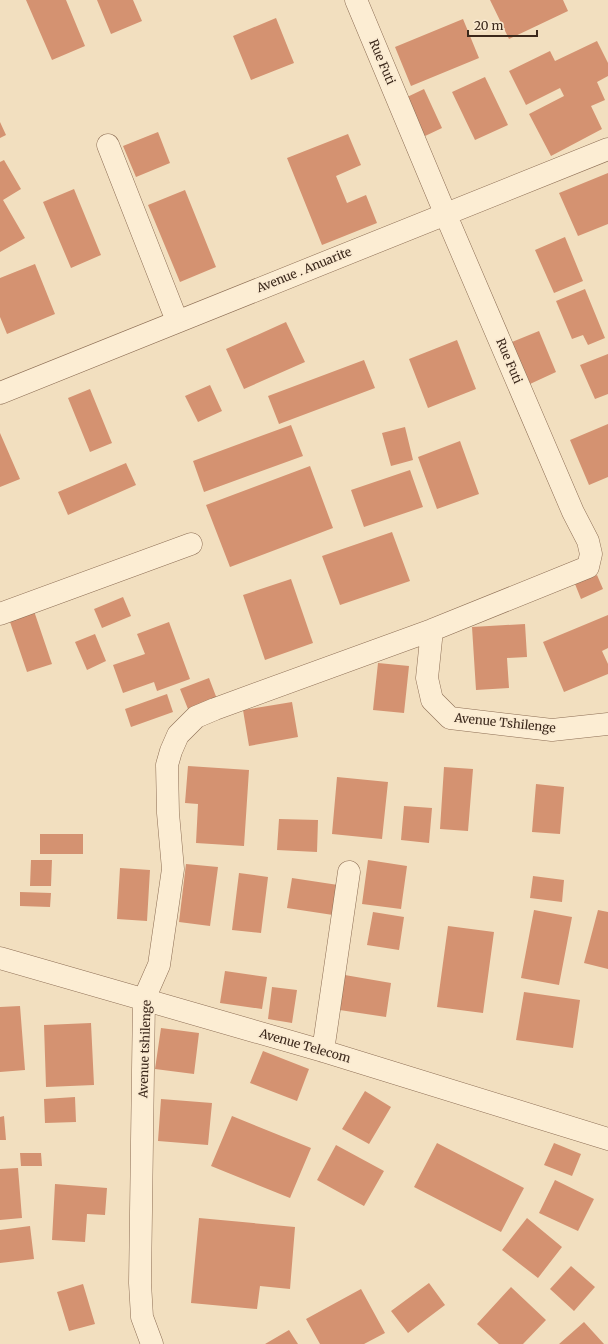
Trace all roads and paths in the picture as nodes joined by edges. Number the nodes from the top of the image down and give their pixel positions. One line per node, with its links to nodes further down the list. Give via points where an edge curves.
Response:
1 (356, 0): 4 (street, Rue Futi)
2 (108, 145): 5 (street)
3 (608, 148): 4 (street, Avenue . Anuarite)
4 (445, 213): 5 (street, Avenue . Anuarite); 9 (street, Rue Futi, via 573,512 588,541 591,554 588,567)
5 (177, 321): 6 (street, Avenue . Anuarite)
6 (0, 393)
7 (191, 544): 8 (street)
8 (0, 614)
9 (432, 630): 10 (street, Avenue Tshilenge, via 427,678 432,700 450,718 552,730); 13 (street, Avenue tshilenge, via 215,709 196,717 178,735 167,765 173,869 159,965)
10 (608, 724)
11 (349, 872): 14 (street)
12 (0, 958): 13 (street, Avenue Telecom)
13 (144, 1000): 14 (street, Avenue Telecom); 16 (street, Avenue tshilenge, via 140,1283 142,1317)
14 (323, 1051): 15 (street, Avenue Telecom)
15 (608, 1140)
16 (152, 1344)

